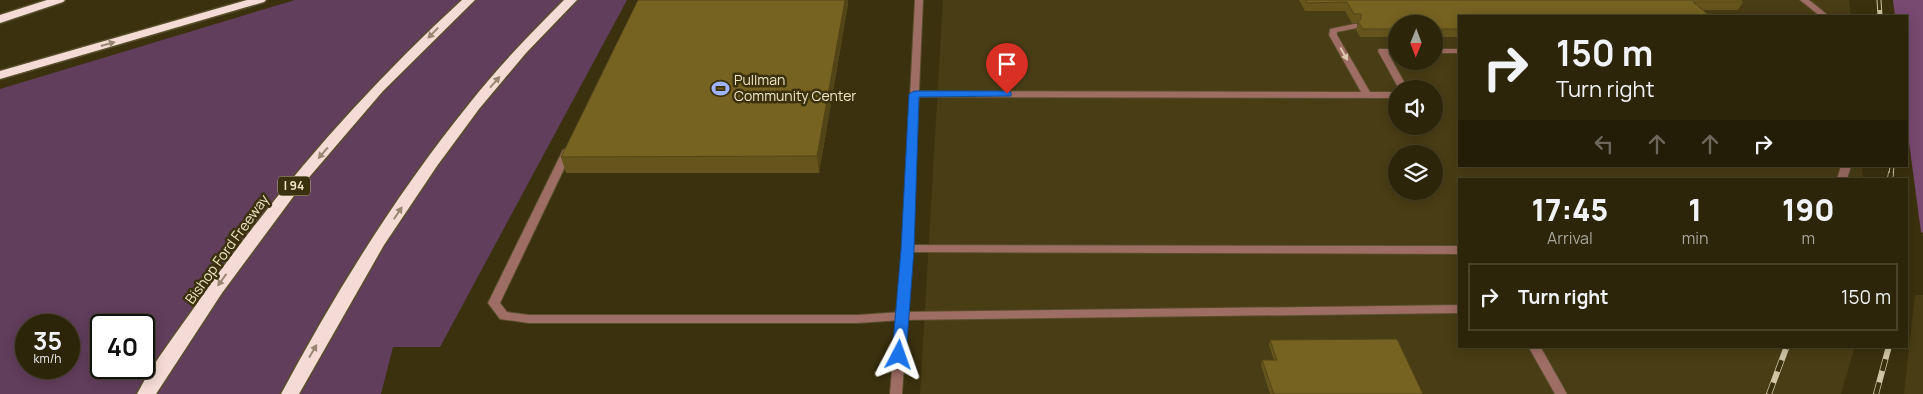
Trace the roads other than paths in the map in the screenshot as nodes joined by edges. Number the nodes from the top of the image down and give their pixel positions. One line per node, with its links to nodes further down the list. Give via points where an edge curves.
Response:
1 (59, 0): 8 (highway)
2 (260, 0): 13 (highway, one-way to 2)
3 (469, 0): 26 (highway, Bishop Ford Freeway / I 94, one-way to 26, via 377,90 289,192 222,281)
4 (571, 0): 27 (highway, one-way to 4, via 377,244 431,164 474,106)
5 (919, 0): 17 (street)
6 (1804, 0): 7 (street)
7 (1824, 15)
8 (0, 19)
9 (1354, 26): 18 (street, one-way to 18, via 1339,28 1333,31 1333,35)
10 (1388, 51): 14 (street, via 1382,51)
11 (1443, 51): 12 (street)
12 (1458, 51)
13 (62, 57): 15 (highway); 16 (highway)
14 (1388, 61)
15 (0, 75)
16 (0, 80)
17 (914, 94): 18 (street); 21 (street)
18 (1367, 95): 19 (street)
19 (1388, 95)
20 (573, 140): 24 (street, via 494,303 504,316 858,319)
21 (908, 250): 22 (street); 24 (street)
22 (1458, 250)
23 (1458, 309): 24 (street)
24 (902, 316): 28 (street)
25 (1535, 348): 29 (street)
26 (146, 394)
27 (290, 394)
28 (896, 394)
29 (1561, 394)

